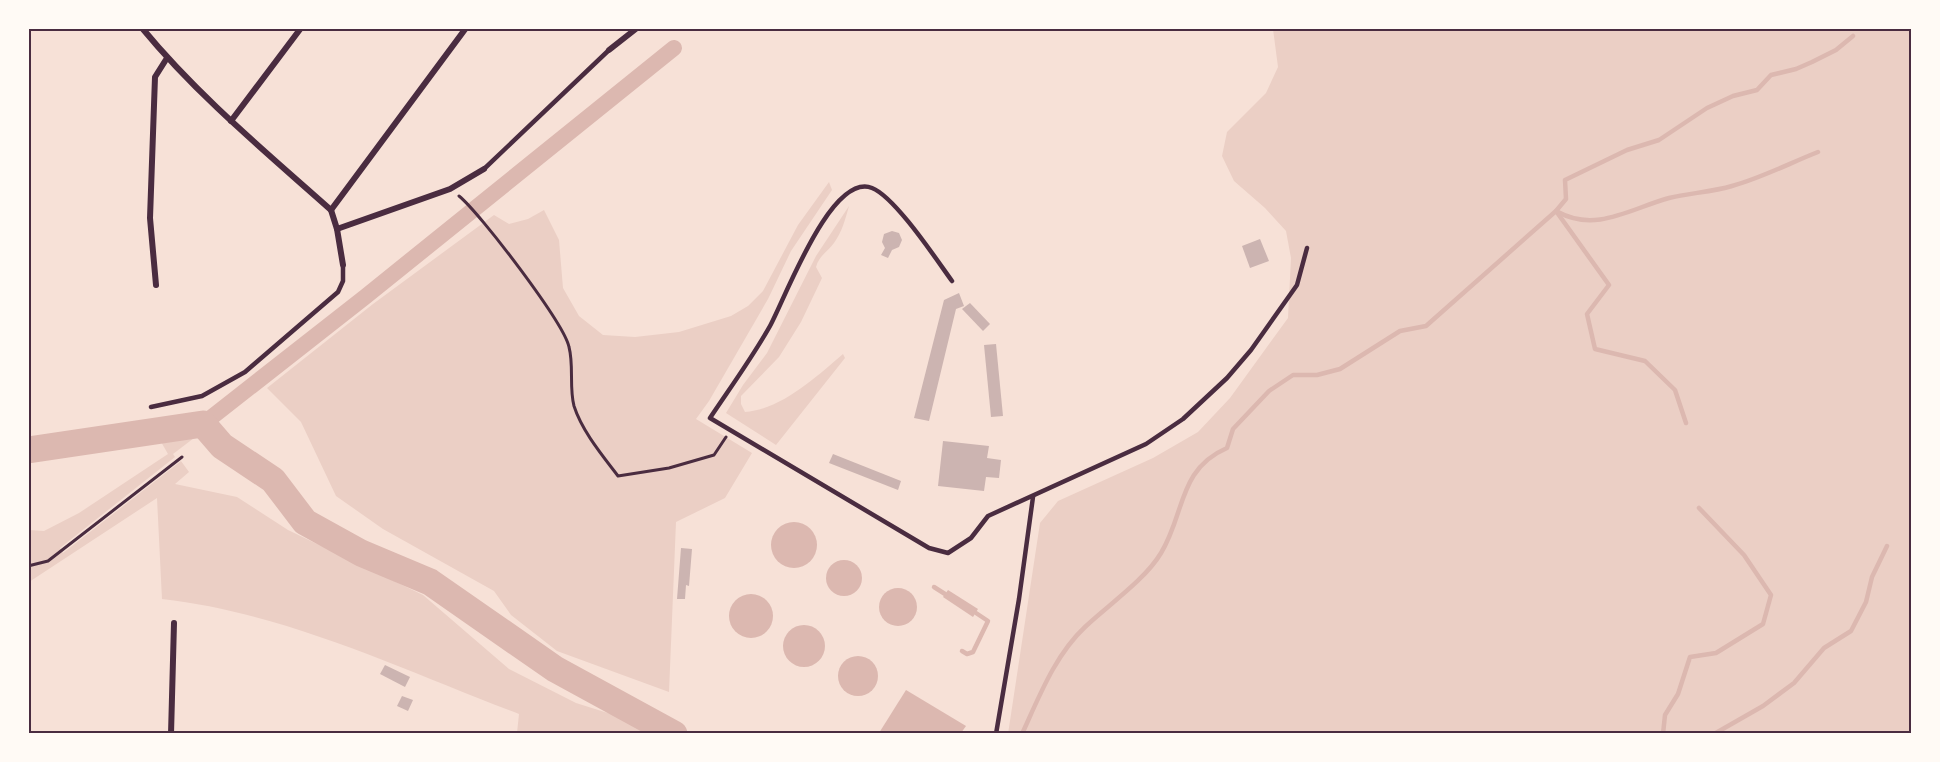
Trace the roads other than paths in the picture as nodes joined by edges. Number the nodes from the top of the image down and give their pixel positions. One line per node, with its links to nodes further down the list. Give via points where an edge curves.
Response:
1 (142, 28): 6 (street)
2 (301, 28): 7 (street)
3 (466, 28): 9 (street)
4 (637, 28): 5 (street)
5 (609, 50): 8 (lane)
6 (166, 58): 7 (street); 14 (street, via 155,76 150,218)
7 (231, 121): 9 (street)
8 (484, 169): 10 (street, via 450,189)
9 (331, 210): 10 (street)
10 (337, 229): 12 (street)
11 (1307, 248): 16 (lane, via 1297,285 1251,350 1184,419 1146,444)
12 (343, 265): 15 (lane, via 338,292 245,372 202,396)
13 (952, 280): 16 (lane, via 888,198 872,188 859,186 846,193 799,261 770,326 710,418 929,548 948,553 970,538 988,516)
14 (156, 285)
15 (151, 407)
16 (1033, 497): 19 (lane)
17 (174, 623): 18 (street)
18 (171, 734)
19 (996, 734)

